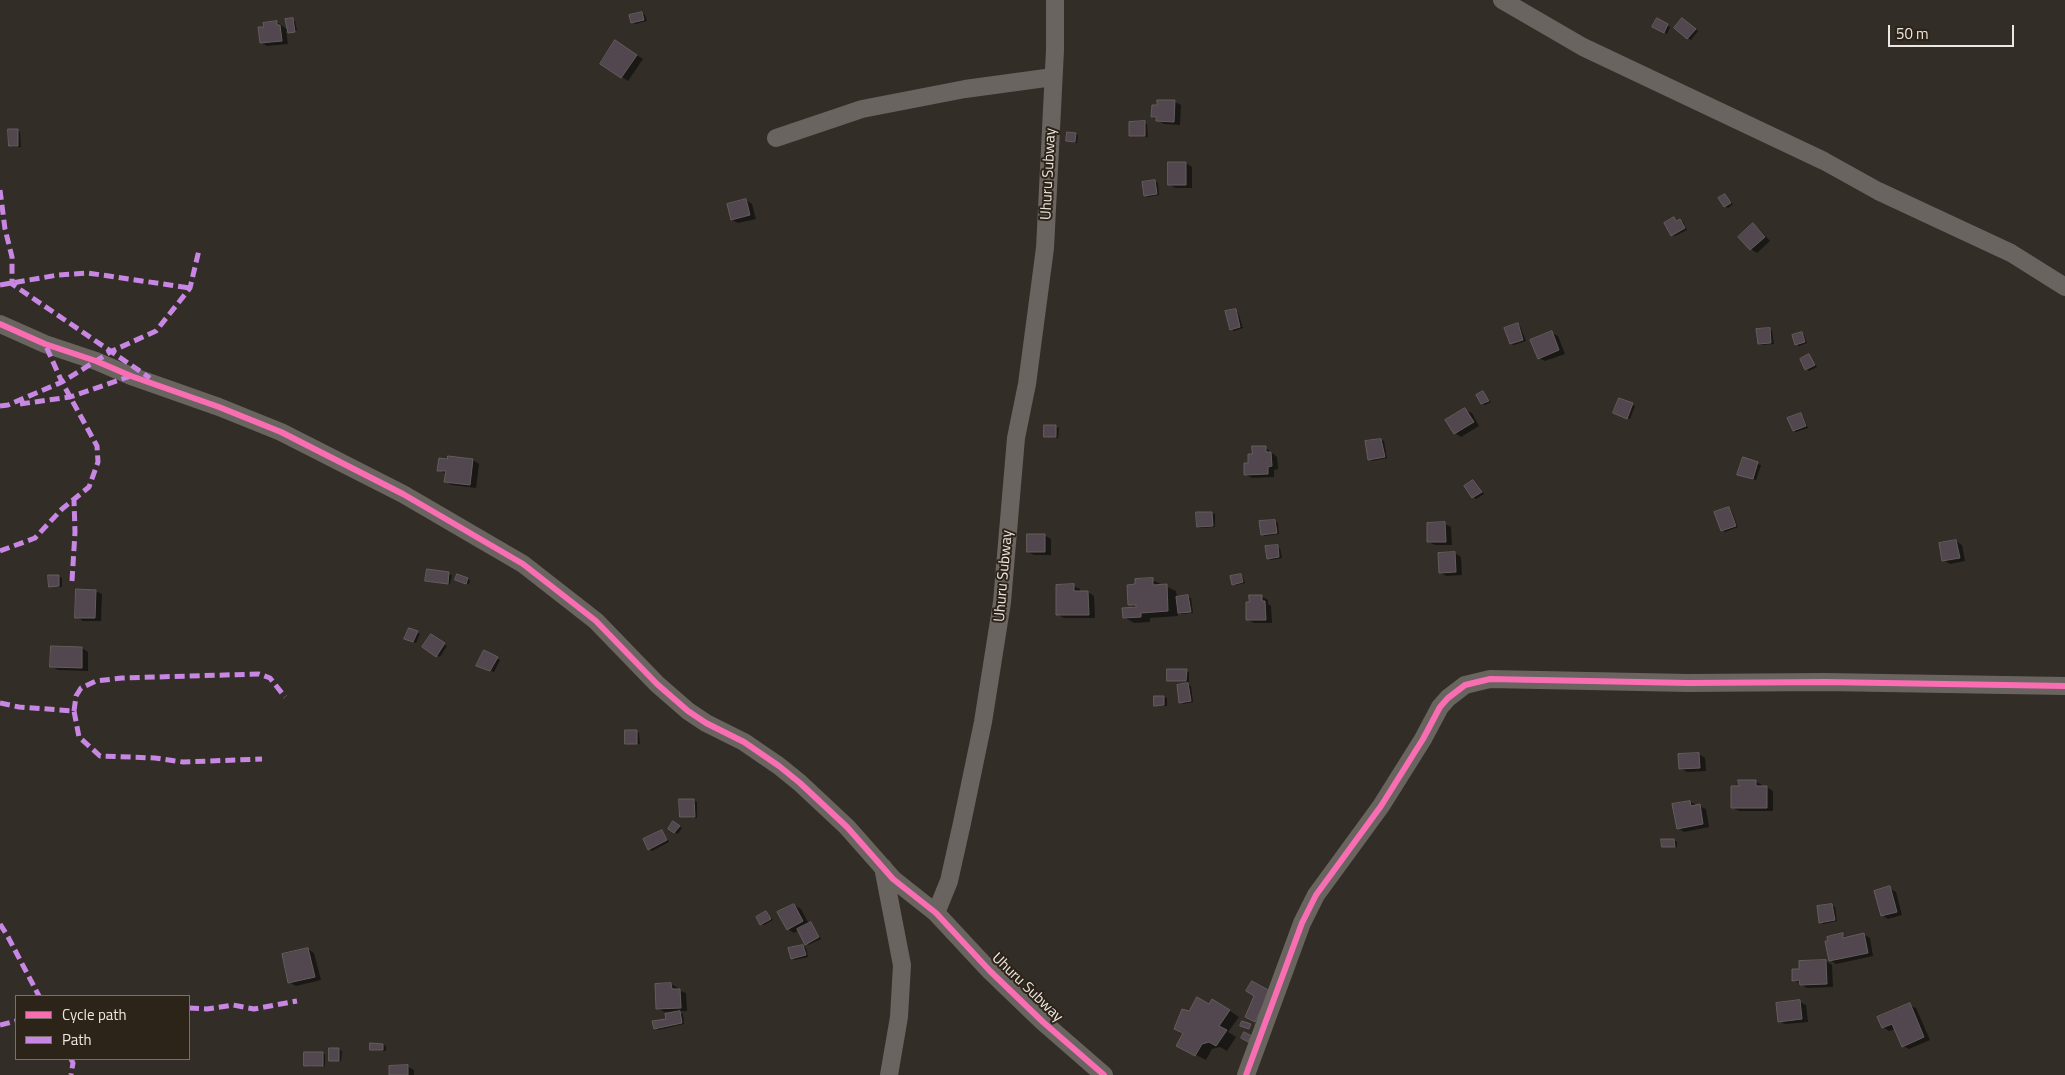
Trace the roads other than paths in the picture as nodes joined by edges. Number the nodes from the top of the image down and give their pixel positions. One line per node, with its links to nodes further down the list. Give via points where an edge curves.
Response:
1 (1055, 0): 3 (street, Uhuru Subway)
2 (1502, 0): 5 (street, via 1583,47 2010,253)
3 (1053, 77): 4 (street, via 862,108); 9 (street, Uhuru Subway, via 1045,248 1027,384 1016,438 997,640 949,882)
4 (776, 138)
5 (2065, 287)
6 (0, 324): 8 (street, via 45,344 90,358 281,432 404,494 508,554 564,594 688,711 779,766 826,807)
7 (2065, 686): 12 (street, via 1490,679 1465,685 1440,707 1382,806 1316,895 1302,923)
8 (883, 867): 9 (street); 10 (street, via 902,965 899,1017)
9 (936, 913): 11 (street, Uhuru Subway, via 1043,1022)
10 (889, 1075)
11 (1104, 1075)
12 (1246, 1075)

